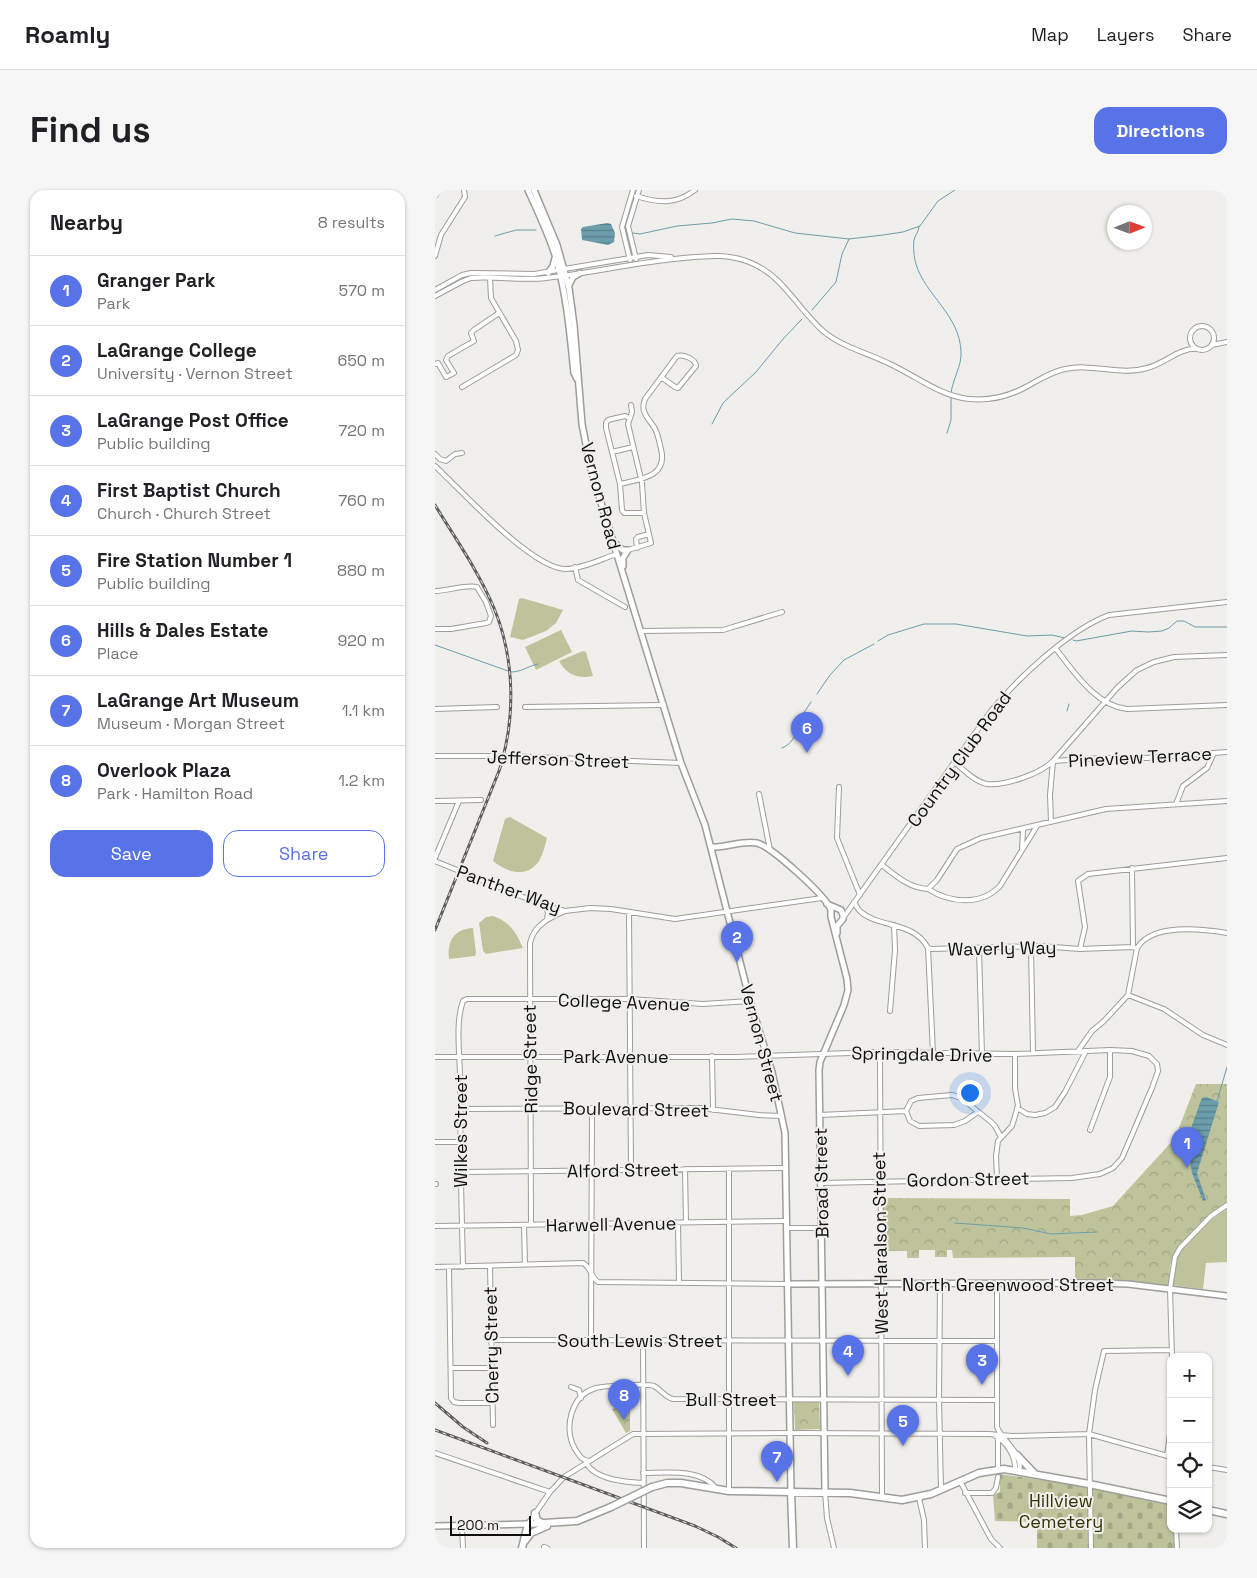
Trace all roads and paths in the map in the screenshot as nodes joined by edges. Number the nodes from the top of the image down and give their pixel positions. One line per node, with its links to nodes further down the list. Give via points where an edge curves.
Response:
1 (439, 190): 8 (street)
2 (464, 190): 11 (street, via 465,196)
3 (528, 190): 14 (main road, Vernon Road)
4 (534, 190): 22 (main road, Vernon Road, via 553,234)
5 (639, 190): 9 (street)
6 (695, 190): 9 (street, via 668,202)
7 (632, 192): 9 (street); 15 (street, via 622,227)
8 (435, 196)
9 (637, 197): 13 (street, via 628,226)
10 (435, 232): 11 (street)
11 (441, 235): 12 (street)
12 (435, 256)
13 (636, 257): 15 (street); 16 (street, via 657,255); 17 (street)
14 (555, 258): 21 (main road); 22 (main road, Vernon Road)
15 (630, 258): 18 (street); 22 (street)
16 (677, 258): 17 (street); 32 (street, via 720,255 753,264 777,280 834,339 891,364 942,392 963,398 1005,396 1046,375 1070,368 1144,369 1160,364)
17 (638, 263): 18 (street)
18 (631, 264): 19 (street)
19 (580, 272): 22 (street); 24 (main road, via 573,277)
20 (490, 273): 21 (street); 23 (street); 25 (street, via 465,274)
21 (549, 273): 22 (street)
22 (562, 273): 23 (street, via 525,280); 24 (main road, Vernon Road); 36 (main road, Vernon Road, via 574,373)
23 (490, 279): 26 (street, via 465,280); 27 (street, via 491,298)
24 (569, 288): 36 (main road, Vernon Road)
25 (435, 290)
26 (435, 296)
27 (499, 313): 34 (street, via 471,333 474,340 448,356 446,360 454,373 447,377 438,363); 37 (street, via 518,345 516,355)
28 (1214, 334): 29 (street, via 1209,328 1199,326); 30 (street); 31 (street)
29 (1191, 338): 32 (street); 33 (street)
30 (1226, 342): 31 (street)
31 (1212, 345): 33 (street, via 1206,350)
32 (1185, 349): 33 (street)
33 (1198, 349)
34 (435, 364)
35 (661, 377): 35 (street, via 679,355 696,363 678,388); 46 (street, via 645,399 643,412 657,432 661,466 655,473)
36 (578, 382): 50 (main road, Vernon Road, via 589,462)
37 (462, 387)
38 (631, 405): 39 (street, via 632,416)
39 (629, 418): 40 (street); 41 (street, via 625,416 606,423)
40 (633, 447): 41 (street); 46 (street)
41 (613, 452): 47 (street)
42 (462, 453): 43 (street, via 446,461)
43 (435, 454)
44 (435, 466): 45 (street)
45 (437, 470): 54 (street, via 519,544 555,567)
46 (641, 478): 47 (street); 48 (street)
47 (620, 484): 48 (street, via 624,513)
48 (644, 513): 49 (street)
49 (649, 534): 51 (street, via 636,539); 51 (street, via 651,543)
50 (613, 542): 52 (main road); 53 (main road, Vernon Road)
51 (637, 548): 52 (street)
52 (628, 550): 55 (main road, via 623,558)
53 (617, 554): 54 (street); 55 (main road, Vernon Road)
54 (575, 568): 58 (street, via 579,580)
55 (625, 581): 59 (main road, Vernon Road)
56 (435, 591): 61 (street, via 477,587 491,616 486,623)
57 (1227, 602): 63 (street, Country Club Road, via 1109,615 1094,621)
58 (625, 607)
59 (634, 609): 62 (main road, Vernon Street)
60 (782, 612): 62 (street, via 723,630)
61 (435, 630)
62 (641, 631): 66 (main road, Vernon Street)
63 (1056, 649): 65 (street); 75 (street, Country Club Road, via 1008,691)
64 (1227, 654): 65 (street, via 1173,657 1153,662 1137,670)
65 (1105, 702): 67 (street, via 1127,709); 74 (street)
66 (664, 705): 69 (street); 76 (main road, Vernon Street)
67 (1227, 705)
68 (497, 707): 70 (street)
69 (525, 707)
70 (435, 709)
71 (1227, 752): 72 (street, Pineview Terrace)
72 (1214, 753): 74 (street, Pineview Terrace); 83 (street, via 1207,768 1183,786)
73 (435, 756): 76 (street, Jefferson Street, bridge)
74 (1053, 761): 75 (street, via 1032,775 987,784); 84 (street)
75 (954, 762): 92 (street, Country Club Road)
76 (681, 763): 87 (main road, Vernon Street)
77 (839, 788): 95 (street, via 837,838)
78 (759, 794): 88 (street)
79 (481, 800): 81 (street)
80 (435, 801): 81 (street)
81 (459, 801): 91 (street)
82 (1227, 801): 83 (street)
83 (1176, 804): 84 (street, via 1106,809)
84 (1051, 822): 85 (street)
85 (1037, 826): 86 (street); 89 (street)
86 (1023, 830): 89 (street); 94 (street, via 1001,833 961,846)
87 (711, 847): 88 (main road, via 752,843); 102 (main road, Vernon Street)
88 (770, 850): 96 (main road)
89 (1022, 851): 94 (street, via 1000,886 985,898 956,900)
90 (1227, 858): 93 (street)
91 (435, 860): 99 (street, Panther Way)
92 (882, 865): 94 (street, via 917,888); 95 (street, Country Club Road)
93 (1132, 868): 114 (street); 116 (street, via 1088,874 1078,881 1085,927)
94 (928, 889)
95 (860, 894): 97 (street, Country Club Road)
96 (823, 898): 98 (main road); 102 (street, Panther Way)
97 (853, 903): 100 (street, Country Club Road); 105 (street, Country Club Road); 109 (street, Waverly Way, via 862,913)
98 (827, 904): 100 (main road); 103 (main road)
99 (545, 906): 101 (street, Panther Way); 106 (street)
100 (839, 910): 103 (main road); 105 (main road)
101 (565, 911): 104 (street, Panther Way, via 597,908); 106 (street, Ridge Street)
102 (727, 911): 104 (street, Panther Way, via 675,919); 121 (main road, Vernon Street)
103 (832, 912): 107 (main road, Broad Street)
104 (629, 913): 119 (street)
105 (843, 918): 108 (main road)
106 (547, 920): 120 (street, Ridge Street, via 534,932 530,943)
107 (832, 920): 108 (main road); 111 (main road, Broad Street)
108 (839, 923): 111 (main road, Broad Street)
109 (893, 925): 113 (street, Waverly Way, via 909,930); 122 (street, via 895,950)
110 (1227, 933): 114 (street, via 1183,928 1149,938)
111 (837, 940): 128 (main road, Broad Street, via 847,993)
112 (1031, 946): 115 (street, Waverly Way); 116 (street, Waverly Way); 130 (street)
113 (928, 948): 115 (street, Waverly Way); 129 (street)
114 (1135, 948): 116 (street, Waverly Way); 117 (street)
115 (979, 949): 133 (street)
116 (1080, 949)
117 (1128, 996): 123 (street, via 1165,1009 1203,1035); 125 (street, via 1092,1030)
118 (467, 999): 120 (street, College Avenue); 138 (street, Wilkes Street, via 463,1001 460,1013)
119 (630, 999): 120 (street, College Avenue); 121 (street, College Avenue, via 703,1004); 135 (street)
120 (529, 1000): 134 (street, Ridge Street)
121 (750, 1001): 131 (main road, Vernon Street)
122 (891, 1011)
123 (1227, 1045)
124 (1110, 1050): 126 (street, Springdale Drive); 150 (street, via 1110,1077); 155 (street, Springdale Drive, via 1133,1051 1149,1056 1157,1064 1158,1071 1122,1158)
125 (1078, 1051): 126 (street, Springdale Drive); 130 (street, Springdale Drive)
126 (1086, 1051): 142 (street, via 1055,1107 1035,1115)
127 (880, 1052): 128 (street, Springdale Drive); 129 (street, Springdale Drive); 147 (street, West Haralson Street)
128 (824, 1053): 131 (street, Springdale Drive); 148 (main road, Broad Street, via 819,1070)
129 (933, 1053): 133 (street, Springdale Drive)
130 (1033, 1053): 132 (street, Springdale Drive)
131 (767, 1054): 136 (street, Park Avenue); 149 (main road, Vernon Street)
132 (1015, 1054): 133 (street, Springdale Drive); 142 (street)
133 (982, 1055)
134 (530, 1056): 135 (street, Park Avenue); 138 (street, Park Avenue); 140 (street, Ridge Street)
135 (630, 1056): 136 (street, Park Avenue); 139 (street)
136 (712, 1056): 144 (street)
137 (435, 1057): 138 (street, Park Avenue)
138 (460, 1057): 143 (street, Wilkes Street)
139 (630, 1107): 141 (street, Boulevard Street); 144 (street, Boulevard Street); 160 (street)
140 (530, 1108): 141 (street, Boulevard Street); 143 (street, Boulevard Street); 158 (street, Ridge Street)
141 (592, 1108): 159 (street)
142 (1017, 1108): 151 (street, via 1013,1126)
143 (460, 1109): 153 (street, Wilkes Street)
144 (713, 1110): 149 (street, Boulevard Street)
145 (906, 1111): 146 (street, via 911,1121 919,1126 954,1125); 146 (street, via 911,1101 918,1098 952,1095 967,1101); 147 (street)
146 (978, 1112): 151 (street, via 995,1126)
147 (879, 1113): 148 (street); 163 (street, West Haralson Street)
148 (820, 1115): 164 (main road, Broad Street)
149 (782, 1116): 154 (main road, Vernon Street)
150 (1091, 1130)
151 (1001, 1137): 162 (street, via 997,1148)
152 (435, 1142): 153 (street)
153 (460, 1142): 161 (street, Wilkes Street)
154 (786, 1168): 157 (street, Alford Street); 166 (main road, Vernon Street)
155 (1113, 1168): 162 (street, Gordon Street, via 1100,1174 1072,1178)
156 (685, 1169): 157 (street, Alford Street); 160 (street, Alford Street); 168 (street)
157 (729, 1169): 169 (street)
158 (530, 1170): 159 (street, Alford Street); 161 (street, Alford Street); 172 (street, Ridge Street)
159 (592, 1170): 160 (street, Alford Street); 170 (street)
160 (631, 1170)
161 (460, 1172): 174 (street, Wilkes Street)
162 (997, 1178): 163 (street, Gordon Street)
163 (879, 1181): 164 (street, Gordon Street); 187 (street, West Haralson Street)
164 (821, 1183): 176 (main road, Broad Street)
165 (1227, 1205): 190 (street, via 1211,1216 1181,1248 1173,1262)
166 (787, 1221): 169 (street, Harwell Avenue); 175 (main road, Vernon Street)
167 (678, 1222): 168 (street, Harwell Avenue); 170 (street, Harwell Avenue); 183 (street)
168 (686, 1222): 169 (street, Harwell Avenue)
169 (728, 1222): 184 (street)
170 (591, 1224): 172 (street, Harwell Avenue); 182 (street)
171 (524, 1225): 172 (street, Harwell Avenue); 174 (street, Harwell Avenue); 177 (street)
172 (531, 1225)
173 (435, 1226): 174 (street, Harwell Avenue)
174 (462, 1226): 178 (street, Wilkes Street)
175 (787, 1228): 176 (street); 185 (main road, Vernon Street)
176 (821, 1228): 186 (main road, Broad Street)
177 (525, 1265): 179 (street); 182 (street, via 583,1263)
178 (463, 1266): 179 (street); 181 (street)
179 (490, 1266): 192 (street, Cherry Street)
180 (435, 1267): 181 (street)
181 (449, 1267): 203 (street)
182 (591, 1273): 183 (street, via 598,1282); 193 (street)
183 (679, 1283): 184 (street)
184 (728, 1283): 185 (street); 195 (street)
185 (788, 1284): 186 (main road, North Greenwood Street); 196 (main road, Vernon Street)
186 (823, 1284): 187 (main road, North Greenwood Street); 197 (main road, Broad Street)
187 (880, 1284): 188 (main road, North Greenwood Street); 198 (street, West Haralson Street)
188 (940, 1284): 189 (main road, North Greenwood Street); 199 (street)
189 (997, 1284): 190 (main road, North Greenwood Street, via 1095,1283); 200 (street)
190 (1170, 1289): 191 (main road, North Greenwood Street); 201 (street)
191 (1227, 1296)
192 (491, 1340): 193 (street, South Lewis Street); 204 (street, Cherry Street)
193 (591, 1340): 194 (street, South Lewis Street)
194 (643, 1340): 195 (street, South Lewis Street); 205 (street)
195 (729, 1340): 196 (street, South Lewis Street); 210 (street)
196 (788, 1340): 197 (street, South Lewis Street); 209 (main road, Vernon Street)
197 (823, 1340): 198 (street, South Lewis Street); 211 (main road, Broad Street)
198 (882, 1340): 199 (street, South Lewis Street); 212 (street, West Haralson Street)
199 (939, 1341): 200 (street, South Lewis Street); 213 (street)
200 (997, 1341): 207 (street)
201 (1171, 1350): 202 (street); 226 (street, via 1104,1351)
202 (1171, 1353)
203 (451, 1368): 204 (street); 216 (street, via 453,1402)
204 (492, 1368): 216 (street, Cherry Street)
205 (643, 1386): 208 (street, via 601,1387); 210 (street, Bull Street, via 654,1386 673,1399); 219 (street)
206 (571, 1387): 208 (street, via 579,1390)
207 (996, 1390): 214 (street); 215 (street)
208 (581, 1398): 231 (street, via 572,1410 569,1428)
209 (789, 1398): 210 (street, Bull Street); 211 (street, Bull Street); 221 (main road, Vernon Street)
210 (729, 1399): 220 (street)
211 (824, 1399): 212 (street, Bull Street); 222 (main road, Broad Street)
212 (883, 1399): 213 (street, Bull Street); 223 (street, West Haralson Street)
213 (939, 1399): 214 (street, Bull Street); 224 (street)
214 (990, 1400): 215 (street, Bull Street)
215 (996, 1400): 218 (street)
216 (492, 1403): 217 (street, Cherry Street)
217 (493, 1425)
218 (997, 1427): 225 (street); 227 (street)
219 (643, 1433): 220 (street); 232 (street, via 633,1434); 237 (street)
220 (729, 1433): 221 (street); 245 (street)
221 (791, 1433): 222 (street); 247 (main road, Vernon Street)
222 (825, 1433): 223 (street); 248 (main road, Broad Street)
223 (883, 1433): 224 (street); 250 (street, West Haralson Street)
224 (940, 1434): 225 (street); 243 (street)
225 (989, 1434): 227 (street)
226 (1089, 1434): 227 (street); 230 (street); 242 (street)
227 (999, 1436): 229 (street); 238 (street)
228 (435, 1453): 246 (street)
229 (1014, 1454): 236 (street); 239 (highway)
230 (1167, 1455)
231 (580, 1456): 232 (street); 234 (street)
232 (587, 1462): 234 (street); 241 (street, via 595,1473)
233 (1212, 1468): 235 (street)
234 (576, 1469): 246 (street)
235 (1227, 1470)
236 (1017, 1471): 238 (highway); 239 (highway)
237 (643, 1473): 241 (street); 244 (street, via 691,1474 711,1482)
238 (998, 1473): 240 (highway, via 979,1473); 249 (street, via 996,1488 992,1492)
239 (1035, 1475): 242 (highway)
240 (959, 1481): 243 (highway); 249 (street)
241 (643, 1483): 264 (street)
242 (1089, 1484): 252 (highway); 269 (street)
243 (941, 1489): 251 (highway)
244 (717, 1490): 245 (highway); 256 (highway, bridge, via 676,1483 652,1487 577,1521)
245 (729, 1491): 247 (highway)
246 (550, 1492): 254 (street)
247 (791, 1492): 248 (highway); 265 (highway)
248 (825, 1492): 250 (highway); 266 (street)
249 (965, 1493): 268 (street, via 991,1539)
250 (882, 1498): 251 (highway)
251 (919, 1498): 267 (street)
252 (1167, 1500)
253 (1212, 1511): 255 (highway)
254 (535, 1513): 257 (street); 258 (highway)
255 (1227, 1514)
256 (557, 1523): 258 (highway); 262 (highway, via 531,1533)
257 (528, 1524): 258 (highway); 260 (main road); 262 (highway)
258 (542, 1524)
259 (435, 1526): 260 (main road)
260 (462, 1526): 263 (street)
261 (1176, 1533): 270 (street)
262 (522, 1547)
263 (463, 1548)
264 (644, 1548)
265 (793, 1548)
266 (834, 1548)
267 (925, 1548)
268 (1000, 1548)
269 (1091, 1548)
270 (1177, 1548)

